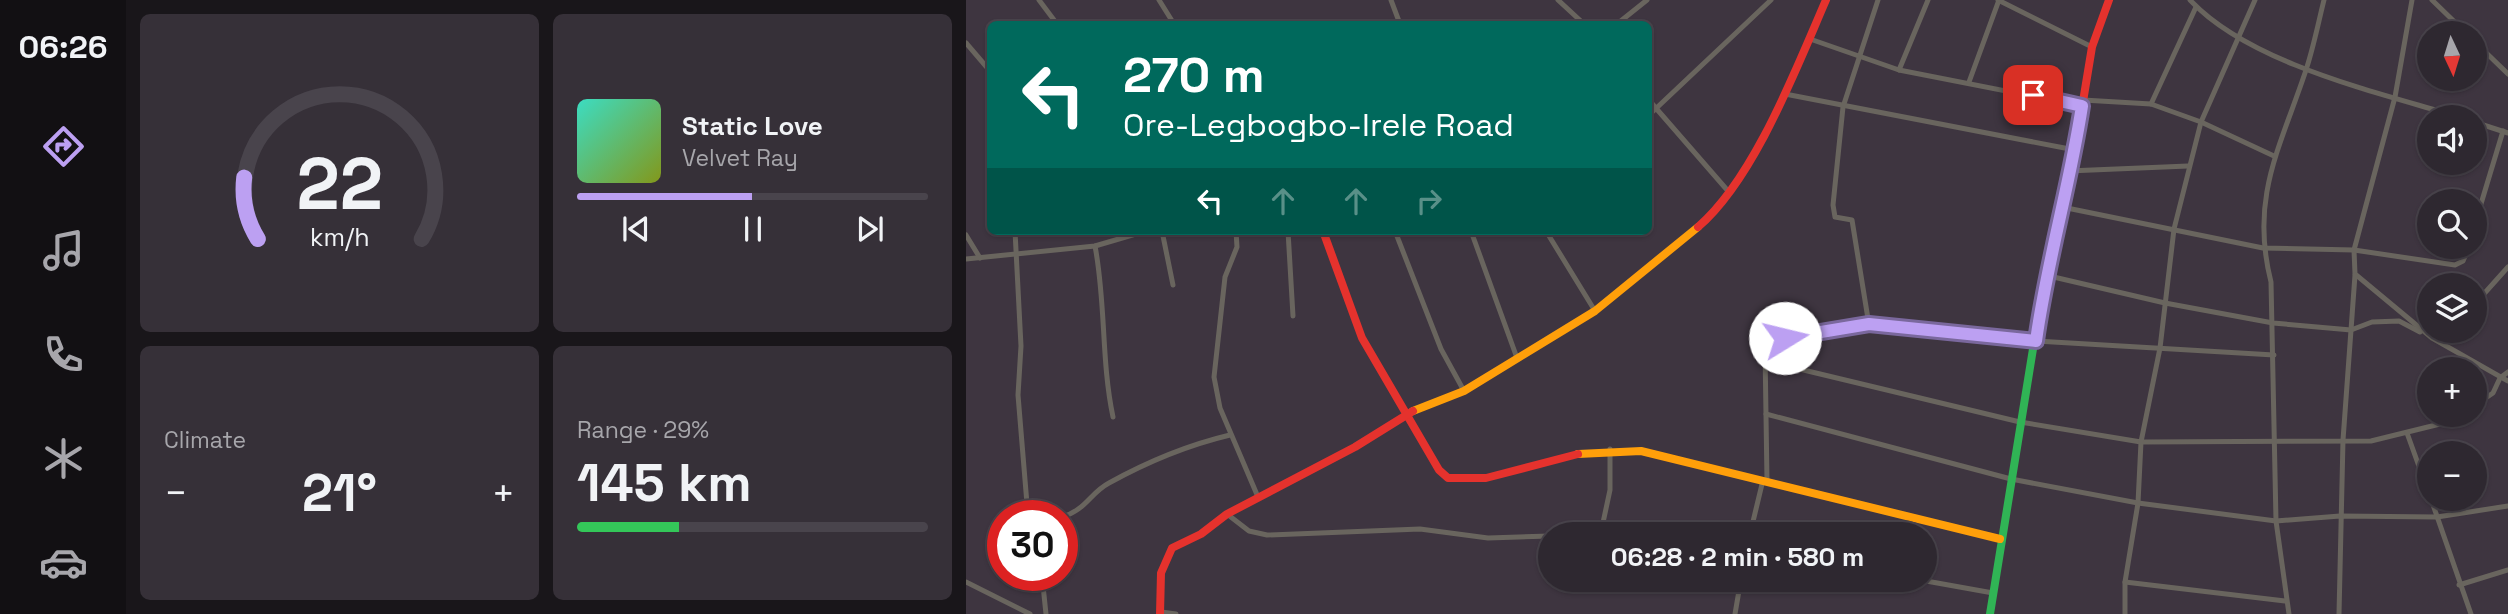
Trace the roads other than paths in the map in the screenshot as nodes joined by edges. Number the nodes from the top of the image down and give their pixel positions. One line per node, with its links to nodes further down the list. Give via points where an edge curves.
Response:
1 (1039, 0): 18 (street)
2 (1159, 0): 19 (street)
3 (1391, 0): 20 (street)
4 (1558, 0): 21 (street)
5 (1647, 0): 22 (street)
6 (1771, 0): 42 (street)
7 (1826, 0): 25 (street)
8 (1878, 0): 29 (street)
9 (1928, 0): 31 (street)
10 (1999, 0): 27 (street); 34 (street)
11 (2109, 0): 27 (street)
12 (2190, 0): 17 (street)
13 (2255, 0): 24 (street)
14 (2324, 0): 32 (street)
15 (2413, 0): 36 (street)
16 (2432, 0): 23 (street)
17 (2196, 7): 24 (street); 39 (street)
18 (1055, 21)
19 (1172, 21)
20 (1399, 21)
21 (1581, 21)
22 (1621, 21)
23 (2454, 21)
24 (2239, 37): 32 (street); 44 (street)
25 (1810, 39): 29 (street); 35 (street)
26 (966, 43): 30 (street)
27 (2092, 47): 38 (street)
28 (2487, 54): 33 (street)
29 (1860, 58): 31 (street); 41 (street)
30 (987, 68)
31 (1899, 70): 34 (street)
32 (2306, 70): 36 (street); 48 (street)
33 (2508, 74)
34 (1969, 82): 38 (street)
35 (1785, 94): 41 (street); 52 (street)
36 (2395, 97): 40 (street); 69 (street)
37 (1652, 103): 42 (street)
38 (2083, 103): 39 (street); 47 (street)
39 (2151, 104): 44 (street)
40 (2421, 105)
41 (1843, 107): 47 (street); 83 (street, via 1834,213 1839,220 1852,220)
42 (1657, 109): 43 (street); 52 (street)
43 (1652, 113)
44 (2201, 122): 48 (street); 49 (street)
45 (2487, 126): 46 (street)
46 (2505, 132): 51 (street)
47 (2075, 150): 50 (street)
48 (2274, 156): 68 (street, via 2264,202)
49 (2188, 166): 50 (street); 54 (street)
50 (2068, 171): 53 (street)
51 (2486, 189)
52 (1728, 191): 80 (street, via 1723,204 1701,225)
53 (2062, 207): 54 (street); 76 (street)
54 (2174, 229): 68 (street); 79 (street)
55 (966, 235): 71 (street)
56 (1015, 235): 70 (street)
57 (1116, 235): 66 (street)
58 (1134, 235): 66 (street)
59 (1163, 235): 77 (street)
60 (1236, 235): 104 (street, via 1237,247 1225,277 1214,377)
61 (1288, 235): 81 (street)
62 (1324, 235): 98 (street, via 1362,338)
63 (1397, 235): 96 (street, via 1441,349)
64 (1472, 235): 91 (street)
65 (1548, 235): 80 (street)
66 (1119, 240): 67 (street)
67 (1095, 246): 70 (street); 100 (street, via 1103,289 1106,384)
68 (2263, 248): 69 (street); 82 (street, via 2272,282)
69 (2354, 250): 73 (street, via 2455,265); 75 (street)
70 (1017, 255): 71 (street); 113 (street, via 1018,395)
71 (980, 258): 72 (street)
72 (966, 259)
73 (2464, 259)
74 (2508, 267): 78 (street)
75 (2354, 274): 84 (street); 85 (street)
76 (2045, 275): 79 (street); 87 (street)
77 (1173, 285)
78 (2487, 290)
79 (2165, 303): 82 (street); 89 (street)
80 (1595, 311): 91 (street)
81 (1293, 316)
82 (2273, 323): 85 (street); 90 (street)
83 (1869, 324): 87 (street); 92 (street, via 1777,340 1765,350)
84 (2417, 326)
85 (2351, 330): 86 (street, via 2372,322 2399,321); 106 (street)
86 (2417, 330)
87 (2036, 341): 89 (street); 101 (street)
88 (2444, 343): 94 (street)
89 (2160, 348): 90 (street); 107 (street)
90 (2274, 355): 105 (street)
91 (1517, 358): 96 (street)
92 (1766, 362): 99 (street); 101 (street)
93 (2508, 372): 94 (street)
94 (2500, 377): 95 (street); 97 (street)
95 (2508, 381)
96 (1464, 391): 98 (street)
97 (2487, 397)
98 (1408, 413): 108 (street, via 1439,470 1453,480); 112 (street, via 1355,447)
99 (1766, 414): 110 (street); 111 (street)
100 (1113, 417)
101 (2020, 422): 107 (street); 110 (street)
102 (2429, 427): 103 (street)
103 (2407, 433): 106 (street, via 2371,441); 109 (street)
104 (1230, 435): 112 (street); 117 (street, via 1151,462 1106,484)
105 (2275, 440): 106 (street); 107 (street); 121 (street)
106 (2343, 440): 119 (street)
107 (2141, 442): 114 (street)
108 (1610, 449): 111 (street, via 1659,454); 122 (street, via 1610,490)
109 (2417, 460)
110 (2011, 479): 114 (street); 125 (street)
111 (1765, 481): 123 (street); 125 (street)
112 (1258, 497): 118 (street)
113 (1027, 500)
114 (2138, 503): 121 (street); 129 (street)
115 (2508, 506): 120 (street)
116 (2435, 511): 120 (street)
117 (1078, 512)
118 (1227, 514): 124 (street, via 1249,531 1267,535 1420,529 1488,538); 136 (street, via 1170,552 1161,573)
119 (2340, 516): 120 (street); 121 (street); 144 (street)
120 (2437, 517): 131 (street)
121 (2276, 521): 135 (street)
122 (1603, 522)
123 (1753, 522)
124 (1538, 536)
125 (2000, 540): 134 (street)
126 (2508, 570): 131 (street)
127 (966, 573): 128 (street)
128 (968, 582): 137 (street)
129 (2125, 582): 135 (street); 142 (street)
130 (1937, 583): 134 (street)
131 (2459, 585): 145 (street)
132 (1044, 591): 138 (street)
133 (1739, 592): 140 (street)
134 (1993, 593): 141 (street)
135 (2284, 601): 143 (street)
136 (1161, 613): 139 (street)
137 (1030, 614)
138 (1046, 614)
139 (1176, 614)
140 (1735, 614)
141 (1990, 614)
142 (2125, 614)
143 (2288, 614)
144 (2339, 614)
145 (2472, 614)

